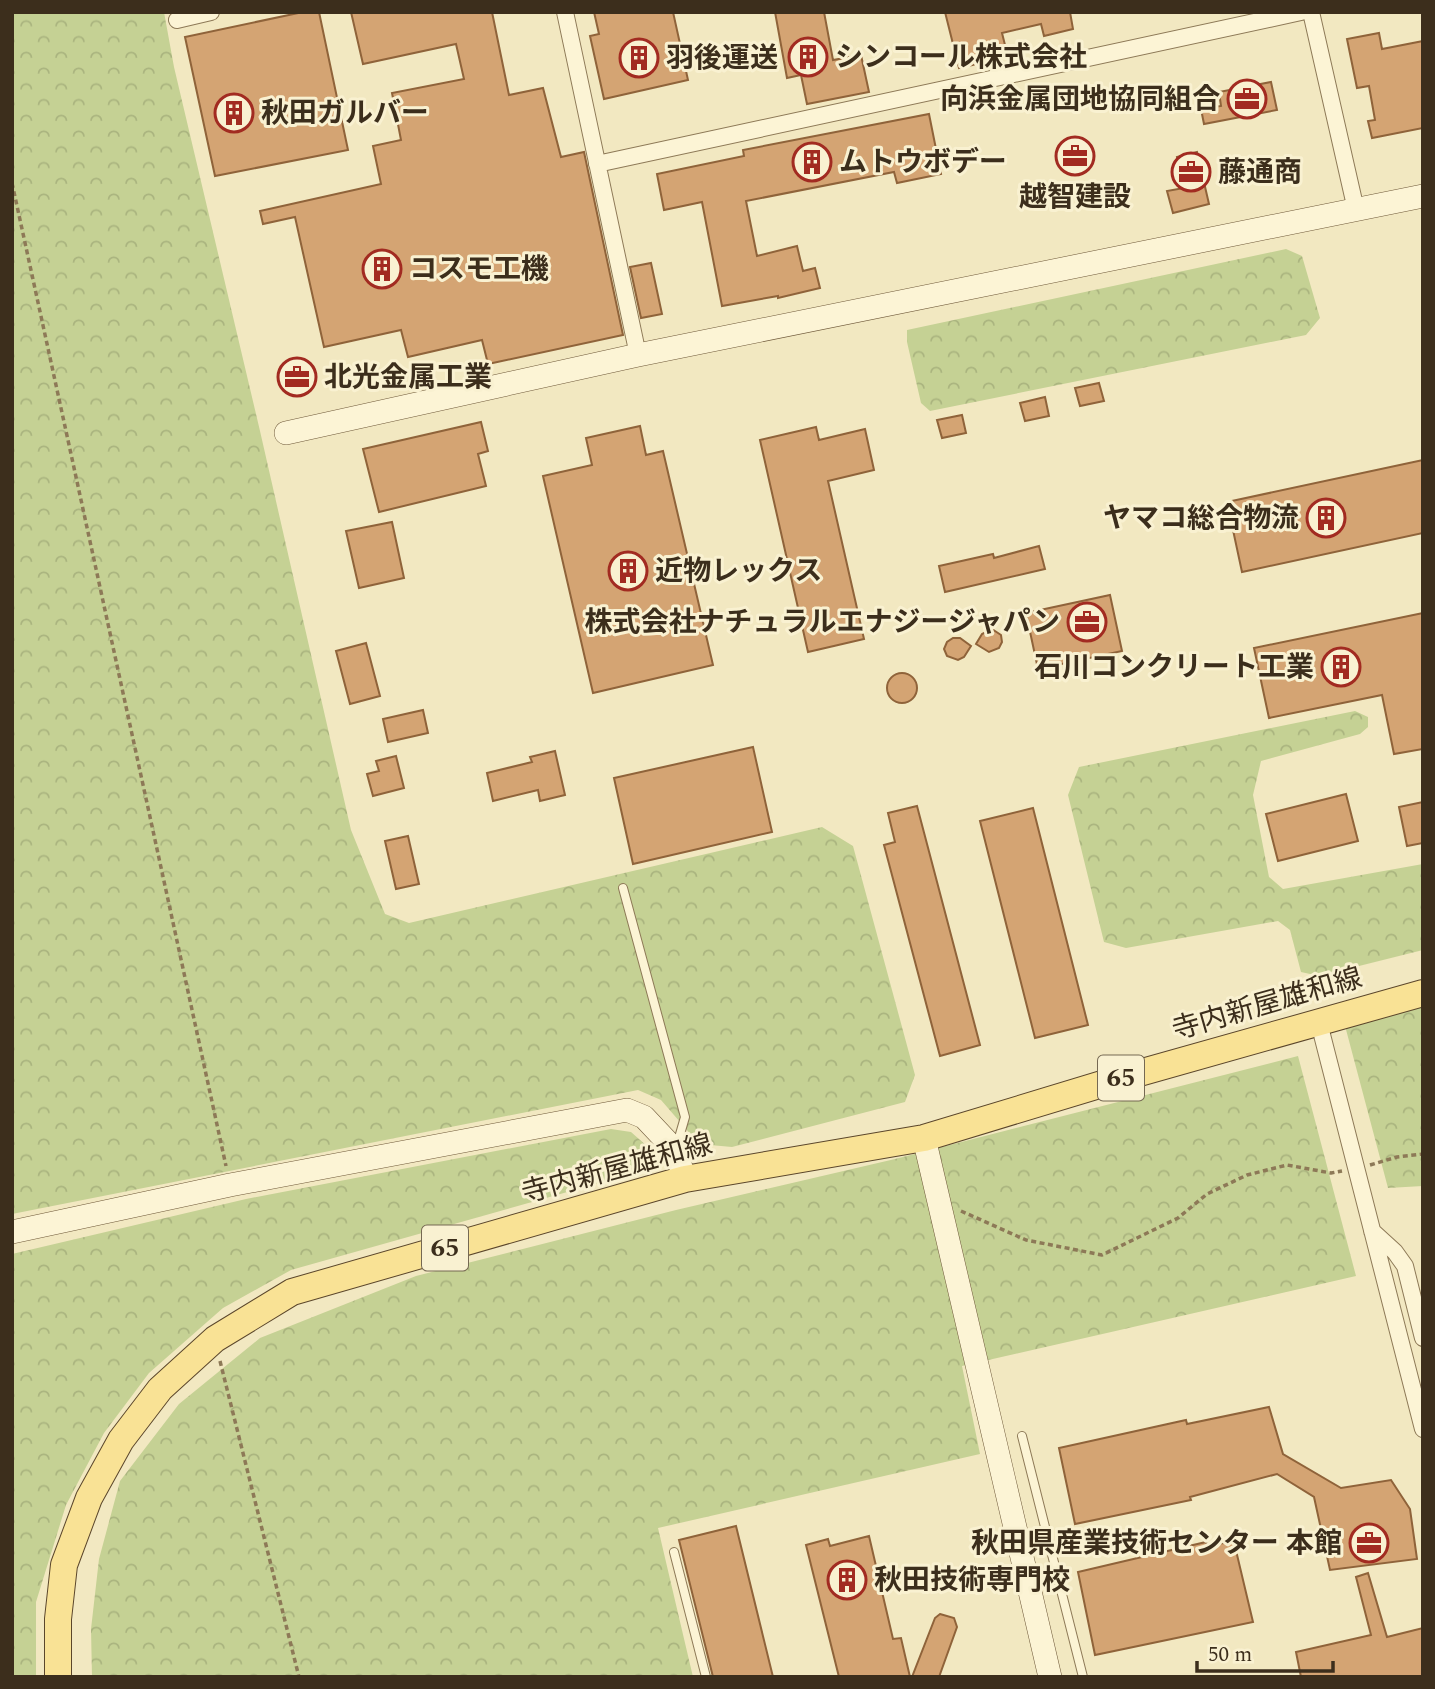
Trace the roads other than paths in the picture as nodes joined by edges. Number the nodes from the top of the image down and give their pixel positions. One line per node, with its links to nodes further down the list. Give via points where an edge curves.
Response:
1 (211, 12): 5 (street)
2 (565, 12): 6 (street)
3 (1300, 12): 6 (street)
4 (1311, 12): 8 (street)
5 (177, 20)
6 (597, 164): 9 (street)
7 (1423, 196): 8 (street)
8 (1356, 210): 9 (street)
9 (638, 355): 10 (street)
10 (286, 433)
11 (623, 888): 15 (lane, via 685,1117)
12 (1423, 993): 13 (main road, 寺内新屋雄和線 / 65)
13 (1319, 1023): 14 (main road, 寺内新屋雄和線 / 65); 17 (street)
14 (924, 1138): 16 (main road, 寺内新屋雄和線 / 65); 25 (street)
15 (675, 1150): 16 (street); 18 (street, via 644,1117 627,1110 230,1185)
16 (685, 1179): 23 (main road, 寺内新屋雄和線 / 65, via 292,1292 215,1339 160,1390 121,1440 89,1498 64,1565)
17 (1372, 1231): 19 (street, via 1405,1266); 20 (street)
18 (12, 1232)
19 (1423, 1338)
20 (1423, 1429)
21 (1022, 1436): 26 (lane)
22 (674, 1552): 24 (lane)
23 (58, 1677)
24 (706, 1677)
25 (1050, 1677)
26 (1083, 1677)

